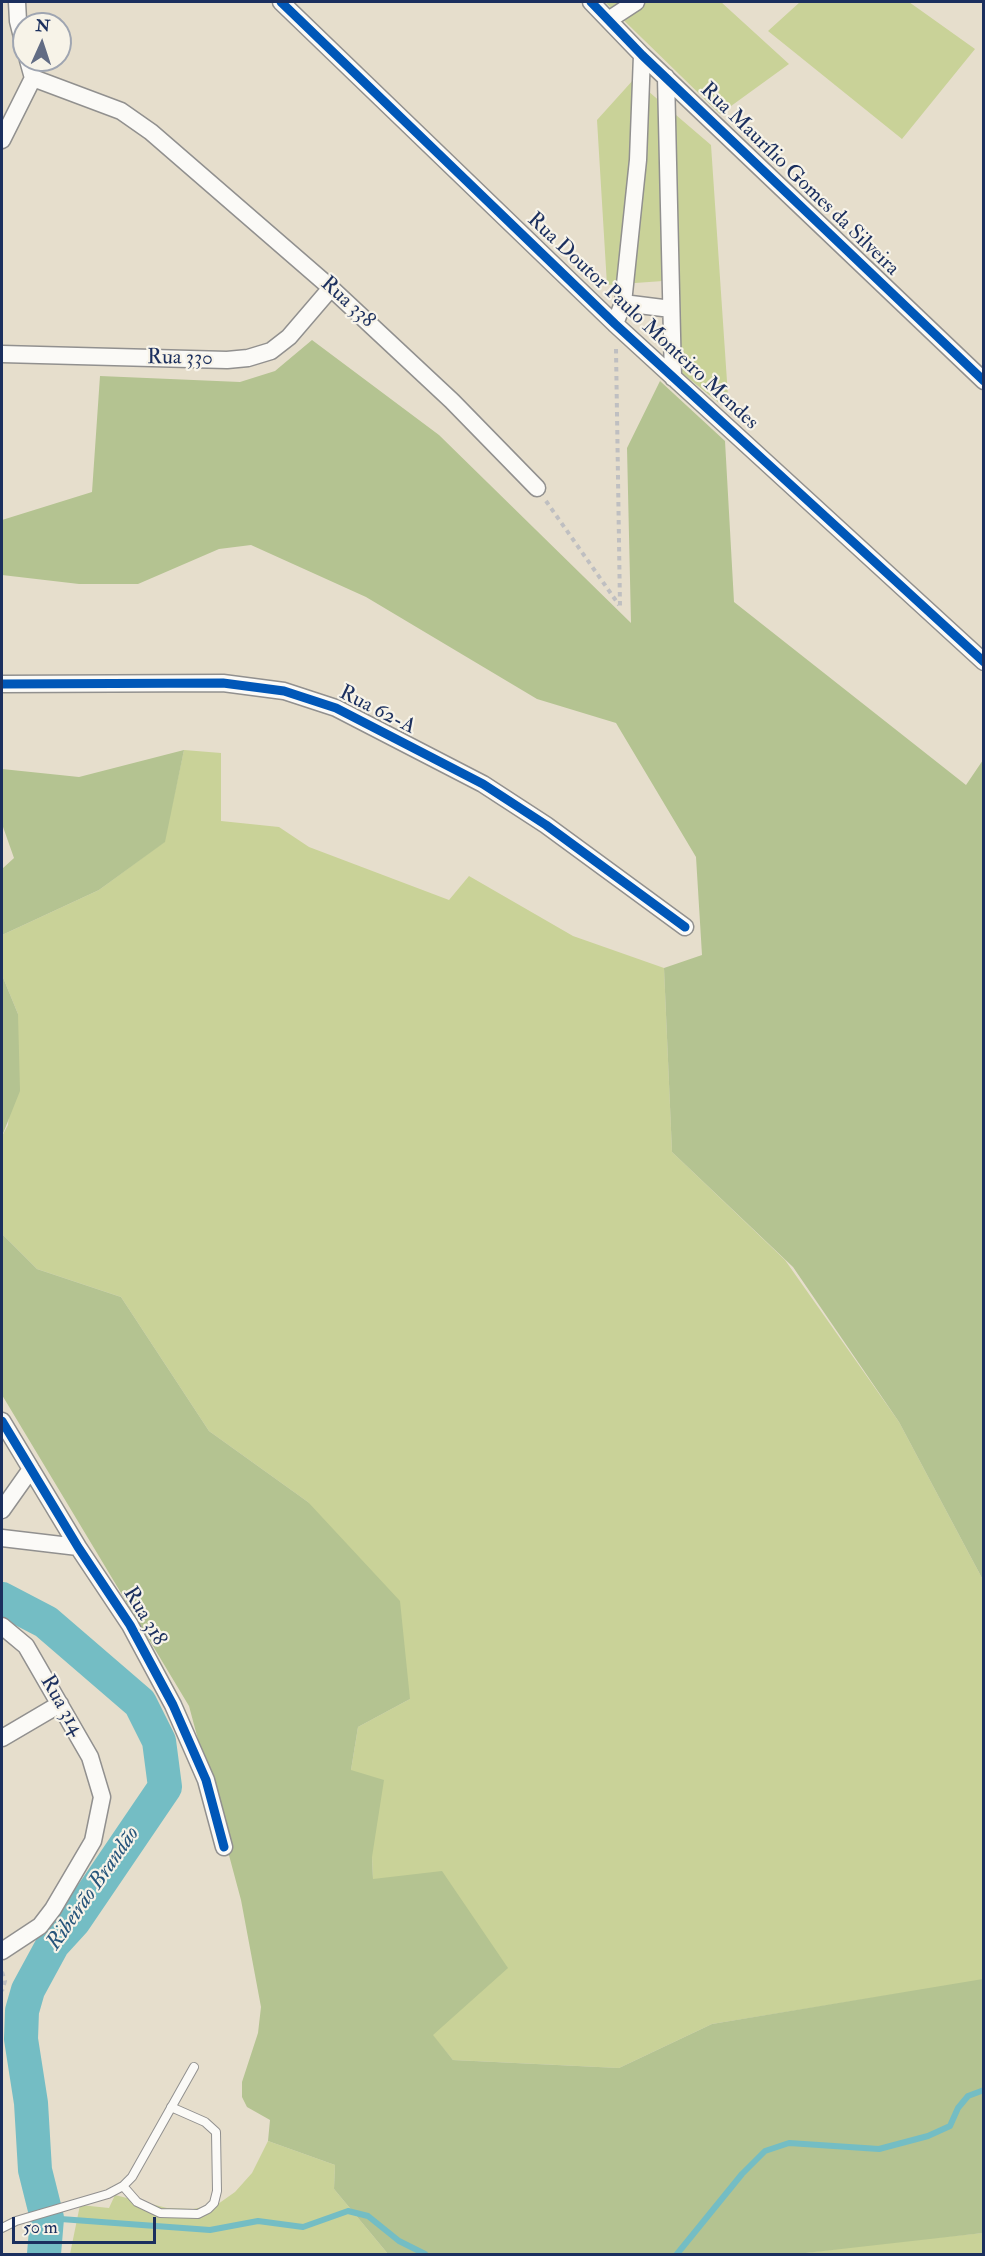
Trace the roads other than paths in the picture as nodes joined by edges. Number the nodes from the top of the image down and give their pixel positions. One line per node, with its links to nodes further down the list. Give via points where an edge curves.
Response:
1 (19, 2): 5 (street)
2 (281, 2): 15 (street, Rua Doutor Paulo Monteiro Mendes)
3 (591, 2): 6 (street, Rua Maurílio Gomes da Silveira)
4 (636, 2): 6 (street)
5 (2, 8)
6 (610, 19): 7 (street, Rua Maurílio Gomes da Silveira)
7 (642, 55): 9 (street, Rua Maurílio Gomes da Silveira); 13 (street, via 639,160)
8 (31, 72): 10 (street)
9 (666, 77): 14 (street); 18 (street, Rua Maurílio Gomes da Silveira)
10 (33, 78): 11 (street); 12 (street, Rua 338, via 121,111 151,132)
11 (2, 140)
12 (331, 288): 16 (street, Rua 330, via 289,337 271,351 248,358); 19 (street, Rua 338, via 452,401)
13 (623, 303): 14 (street); 15 (street)
14 (671, 309): 17 (street)
15 (615, 324): 17 (street, Rua Doutor Paulo Monteiro Mendes)
16 (2, 354)
17 (673, 378): 20 (street, Rua Doutor Paulo Monteiro Mendes)
18 (984, 381)
19 (537, 488)
20 (984, 662)
21 (2, 684): 22 (street, Rua 62-A, via 223,683 284,691 336,708 483,784)
22 (685, 927)
23 (2, 1421): 24 (street, Rua 318)
24 (31, 1469): 25 (street); 27 (street, Rua 318)
25 (2, 1510)
26 (2, 1538): 27 (street)
27 (78, 1547): 31 (street, Rua 318, via 130,1625 173,1705 206,1780)
28 (2, 1626): 29 (street, Rua 314, via 26,1646)
29 (60, 1704): 30 (street); 32 (street, Rua 314, via 90,1757 102,1797 93,1841 40,1926)
30 (2, 1738)
31 (224, 1847)
32 (2, 1951)
33 (194, 2067): 34 (lane)
34 (171, 2107): 35 (lane, via 132,2177); 35 (lane, via 205,2122 216,2132 214,2203 198,2214 160,2212 137,2202)
35 (123, 2186): 36 (lane)
36 (2, 2228)

